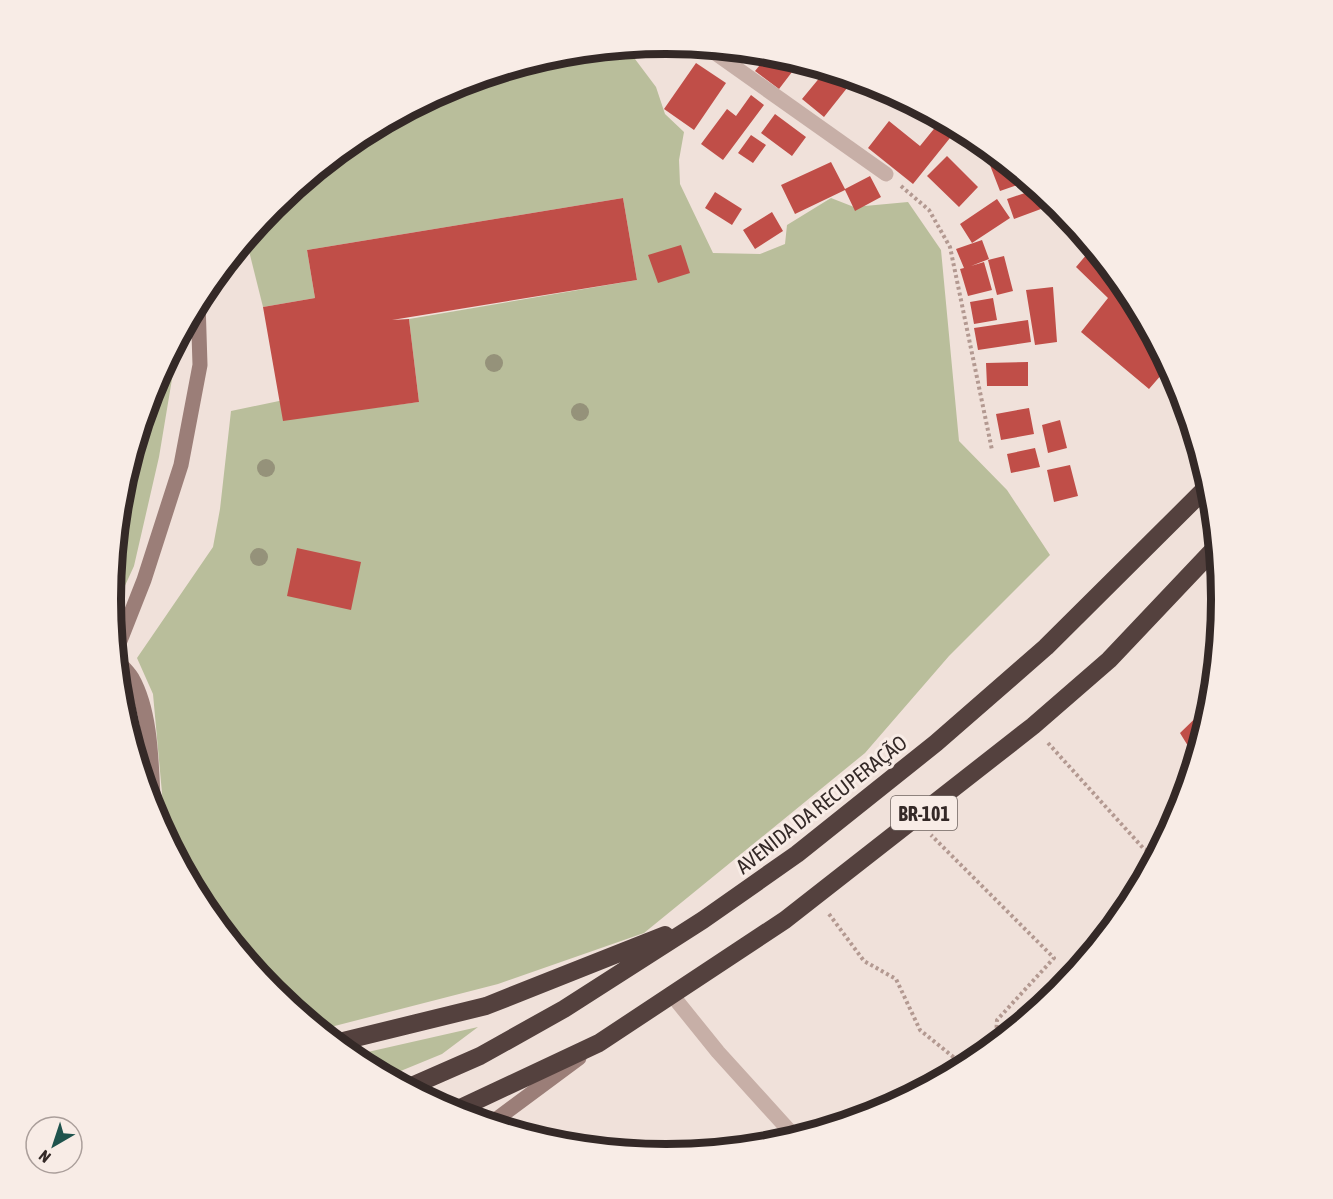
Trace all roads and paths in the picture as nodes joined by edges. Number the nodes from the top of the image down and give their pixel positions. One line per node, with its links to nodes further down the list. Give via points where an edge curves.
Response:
1 (721, 57): 2 (street)
2 (886, 174): 4 (path, via 929,210 950,247)
3 (199, 320): 7 (main road, via 200,365 181,465)
4 (992, 450)
5 (1202, 492): 16 (highway, AVENIDA DA RECUPERAÇÃO / BR-101, via 1046,647 936,743 797,854)
6 (1210, 554): 9 (highway, BR-101, via 1109,660)
7 (122, 636)
8 (126, 670): 10 (main road, via 141,698)
9 (1033, 726): 13 (highway, BR-101); 14 (path, via 1144,849)
10 (148, 747): 11 (street); 12 (main road)
11 (143, 752)
12 (151, 777)
13 (916, 819): 15 (highway, BR-101); 18 (path, via 1054,958 997,1020)
14 (1150, 851)
15 (817, 896): 17 (highway, BR-101); 21 (path, via 864,961 896,979 920,1030)
16 (703, 920): 19 (highway, via 486,1006); 22 (highway, AVENIDA DA RECUPERAÇÃO / BR-101, via 564,1010 480,1056)
17 (672, 995): 20 (highway, BR-101); 25 (street)
18 (996, 1034)
19 (346, 1040)
20 (599, 1043): 23 (highway, BR-101); 24 (main road)
21 (958, 1061)
22 (416, 1084)
23 (465, 1106)
24 (498, 1118)
25 (789, 1131)

